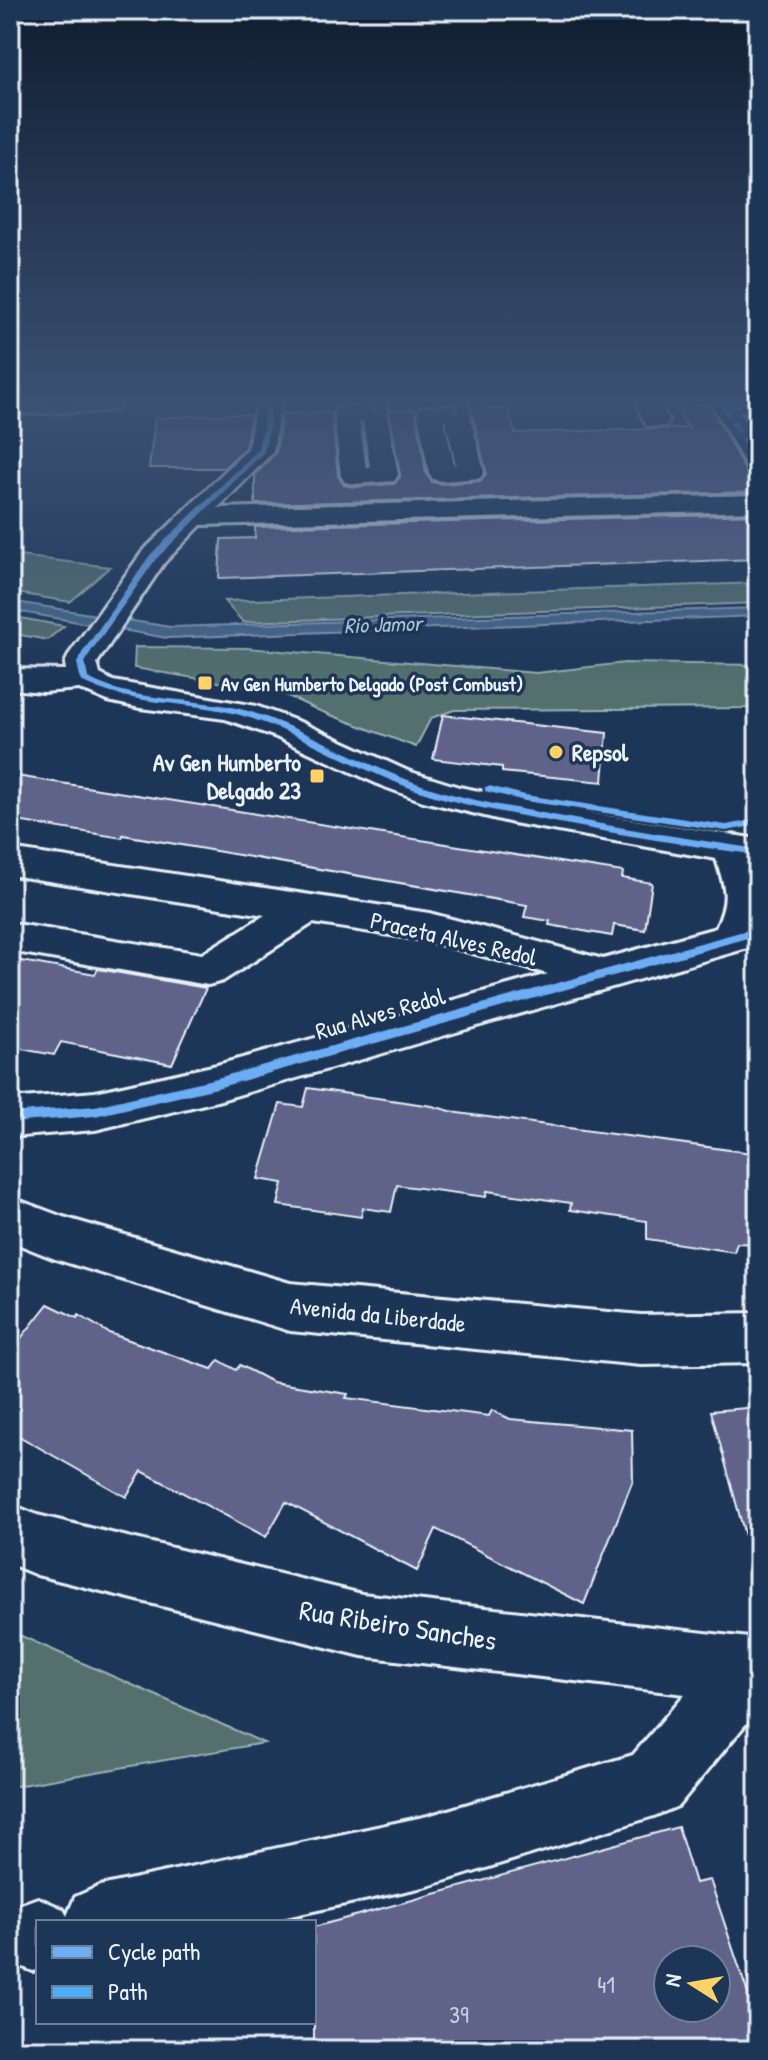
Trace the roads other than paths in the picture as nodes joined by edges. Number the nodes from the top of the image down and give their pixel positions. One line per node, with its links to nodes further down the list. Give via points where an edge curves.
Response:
1 (211, 500): 3 (street)
2 (758, 503): 3 (street)
3 (194, 517): 5 (street, via 153,557 117,604 81,663)
4 (10, 679): 5 (street)
5 (84, 679): 6 (street, via 124,694 240,711 295,730 371,769 482,805)
6 (745, 851): 9 (street, Rua Alves Redol, via 735,867 746,887)
7 (10, 862): 8 (street, Praceta Alves Redol)
8 (307, 908): 10 (street, via 208,970); 11 (street, Praceta Alves Redol, via 429,927)
9 (746, 933): 11 (street, Rua Alves Redol)
10 (10, 937)
11 (599, 973): 12 (street, Rua Alves Redol, via 217,1083 95,1111)
12 (10, 1118)
13 (10, 1218): 14 (street, Avenida da Liberdade, via 55,1237 290,1307 641,1340)
14 (758, 1338)
15 (10, 1534): 16 (street, Rua Ribeiro Sanches, via 362,1625)
16 (752, 1672): 17 (street, Rua Ribeiro Sanches, via 654,1782 428,1851)
17 (109, 1920)

